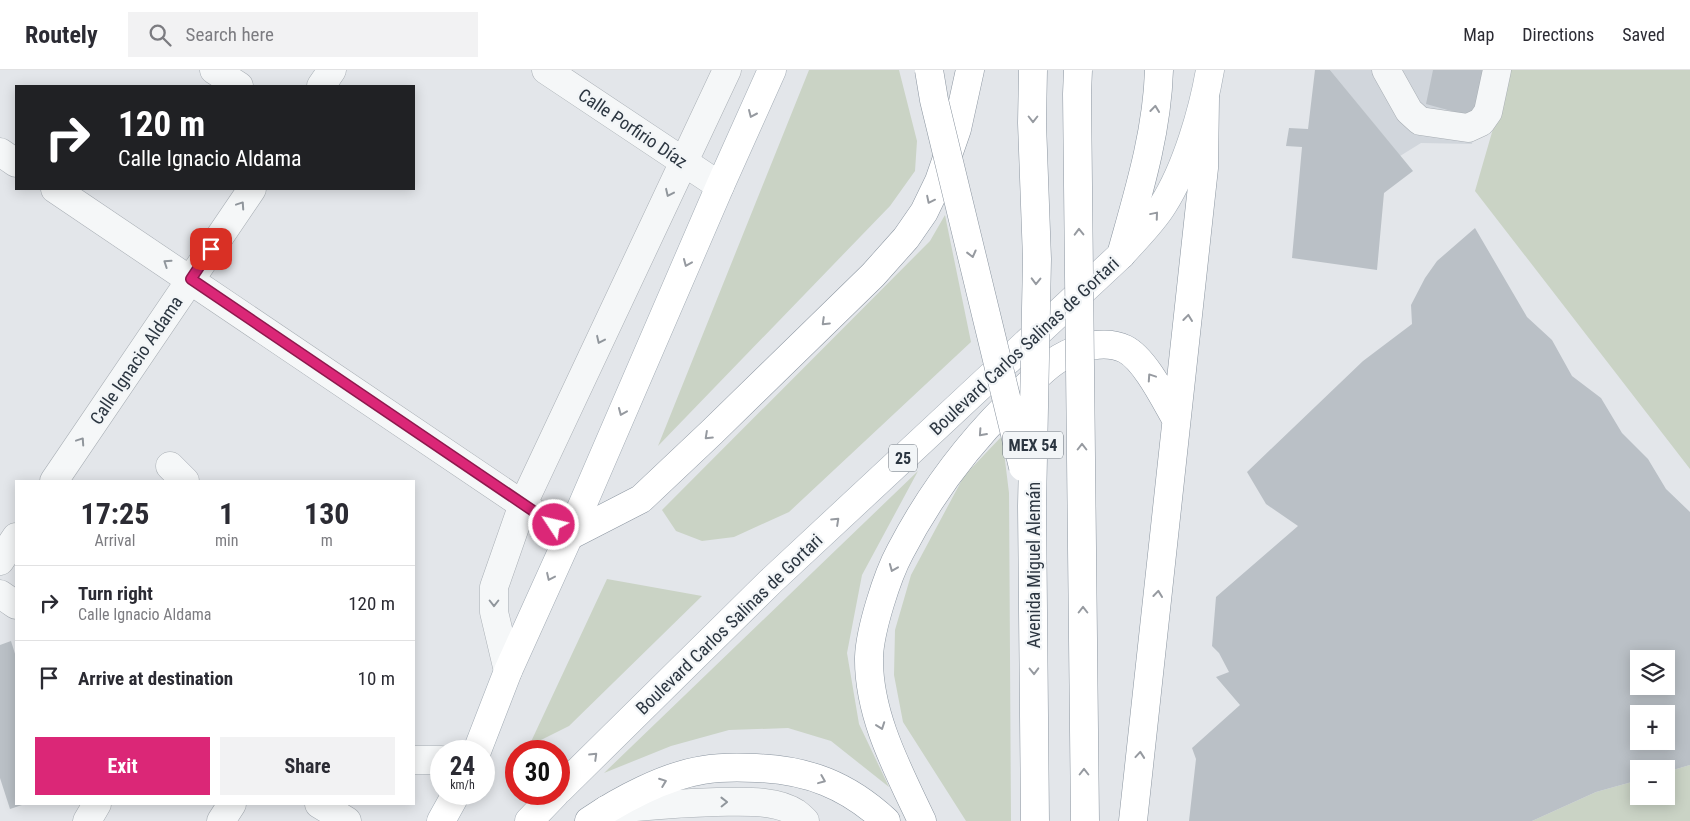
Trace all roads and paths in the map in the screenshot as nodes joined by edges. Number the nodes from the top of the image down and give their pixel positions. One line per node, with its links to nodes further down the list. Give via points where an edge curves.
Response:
1 (214, 70): 14 (street)
2 (332, 70): 15 (street)
3 (546, 70): 19 (street, Calle Porfirio Díaz)
4 (727, 70): 19 (street)
5 (772, 70): 20 (main road, one-way to 20)
6 (929, 70): 28 (main road, one-way to 28, bridge)
7 (970, 70): 29 (main road, one-way to 29, via 957,130 939,181 924,212 906,238 866,282 641,498)
8 (1033, 70): 28 (main road, Avenida Miguel Alemán / MEX 54, one-way to 28, bridge, via 1037,259)
9 (1078, 70): 54 (main road, MEX 54, one-way to 9, bridge)
10 (1159, 70): 23 (main road, one-way to 10, via 1150,149)
11 (1210, 70): 16 (main road, Boulevard Carlos Salinas de Gortari)
12 (1386, 70): 13 (street, via 1409,111 1420,121 1468,128 1481,122 1488,112)
13 (1497, 70)
14 (237, 85)
15 (322, 85)
16 (1205, 98): 23 (main road, Boulevard Carlos Salinas de Gortari / 25, one-way to 16, via 1163,205 1181,170); 25 (main road, one-way to 16, via 1204,168)
17 (0, 152): 18 (street)
18 (15, 162)
19 (684, 162): 20 (street, Calle Porfirio Díaz); 27 (street, one-way to 27)
20 (720, 186): 29 (main road, one-way to 29)
21 (58, 190): 24 (street, one-way to 21)
22 (251, 190): 24 (street, Calle Ignacio Aldama, one-way to 22)
23 (1122, 255): 38 (main road, Boulevard Carlos Salinas de Gortari / 25, one-way to 23, via 770,582)
24 (191, 279): 26 (street, Calle Ignacio Aldama, one-way to 24); 27 (street)
25 (1176, 419): 52 (main road, one-way to 52, via 1151,376 1125,349 1096,345 1074,350 1036,376 1007,404 934,494 899,553 884,590 869,654 875,710); 55 (main road, one-way to 25)
26 (55, 480)
27 (523, 504): 29 (street); 34 (street, one-way to 34, via 494,587 494,612)
28 (1032, 506): 53 (main road, Avenida Miguel Alemán / MEX 54, one-way to 53, bridge)
29 (569, 536): 34 (main road, one-way to 34)
30 (15, 538): 31 (street)
31 (0, 561)
32 (0, 594): 33 (street)
33 (15, 604)
34 (508, 671): 35 (main road)
35 (481, 740)
36 (415, 760): 37 (street)
37 (430, 760)
38 (570, 779)
39 (96, 805): 45 (street)
40 (231, 805): 46 (street)
41 (322, 805): 47 (street)
42 (450, 805): 48 (main road)
43 (544, 805): 49 (main road)
44 (597, 816): 50 (street, one-way to 50, via 687,802 748,802 782,807 796,812); 51 (main road, one-way to 51, via 624,799 665,781 702,770 739,767 783,769 814,777 842,788)
45 (87, 821)
46 (221, 821)
47 (347, 821)
48 (441, 821)
49 (529, 821)
50 (805, 821)
51 (886, 821)
52 (922, 821)
53 (1035, 821)
54 (1085, 821)
55 (1134, 821)

